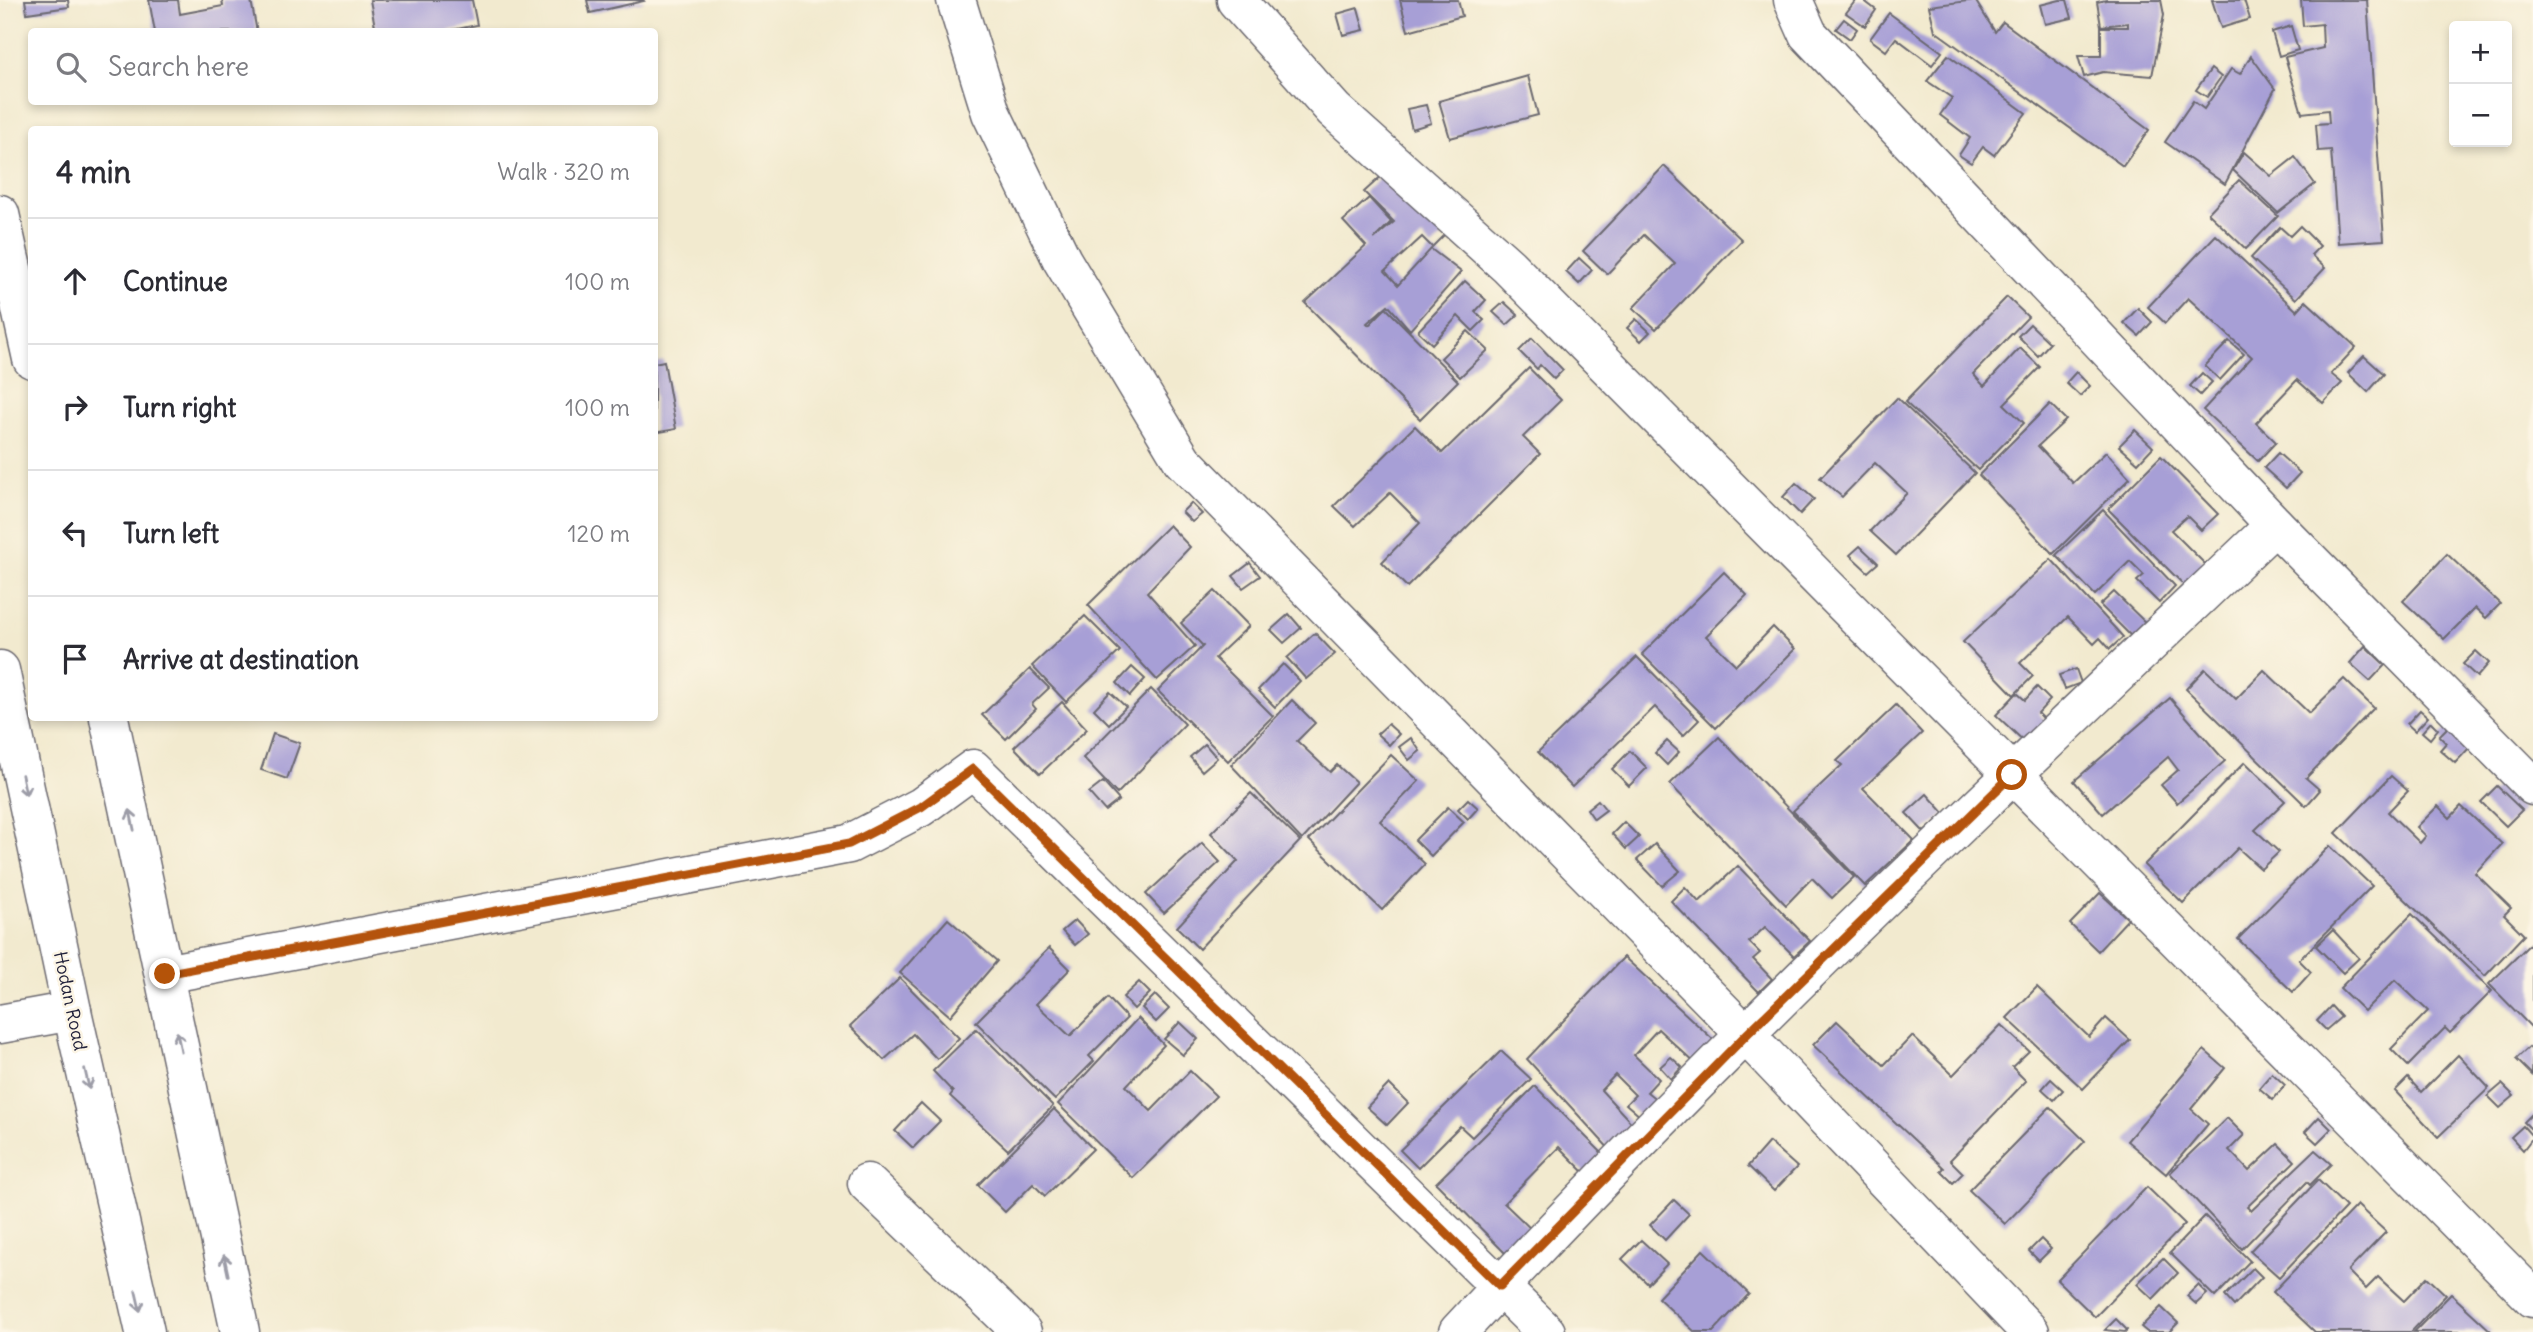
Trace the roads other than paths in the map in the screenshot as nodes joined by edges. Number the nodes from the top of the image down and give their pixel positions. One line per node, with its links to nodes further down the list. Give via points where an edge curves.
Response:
1 (956, 0): 14 (street, via 991,113 1062,260 1182,460)
2 (1236, 0): 9 (street, via 1334,110 1508,267)
3 (1793, 0): 6 (street, via 1808,34)
4 (0, 214): 5 (street)
5 (28, 341)
6 (2275, 525): 9 (street); 10 (street)
7 (0, 670): 12 (street, Hodan Road, one-way to 12)
8 (110, 721): 11 (street, one-way to 8)
9 (2012, 775): 14 (street); 17 (street)
10 (2533, 786)
11 (165, 974): 16 (street, via 849,844 921,807 973,769); 19 (street, one-way to 11)
12 (72, 1011): 13 (street); 18 (street, Hodan Road, one-way to 18)
13 (0, 1024)
14 (1746, 1035): 16 (street); 23 (street)
15 (867, 1183): 20 (street)
16 (1500, 1286): 21 (street); 22 (street)
17 (2533, 1298)
18 (145, 1332)
19 (240, 1332)
20 (1022, 1332)
21 (1458, 1332)
22 (1546, 1332)
23 (2030, 1332)

